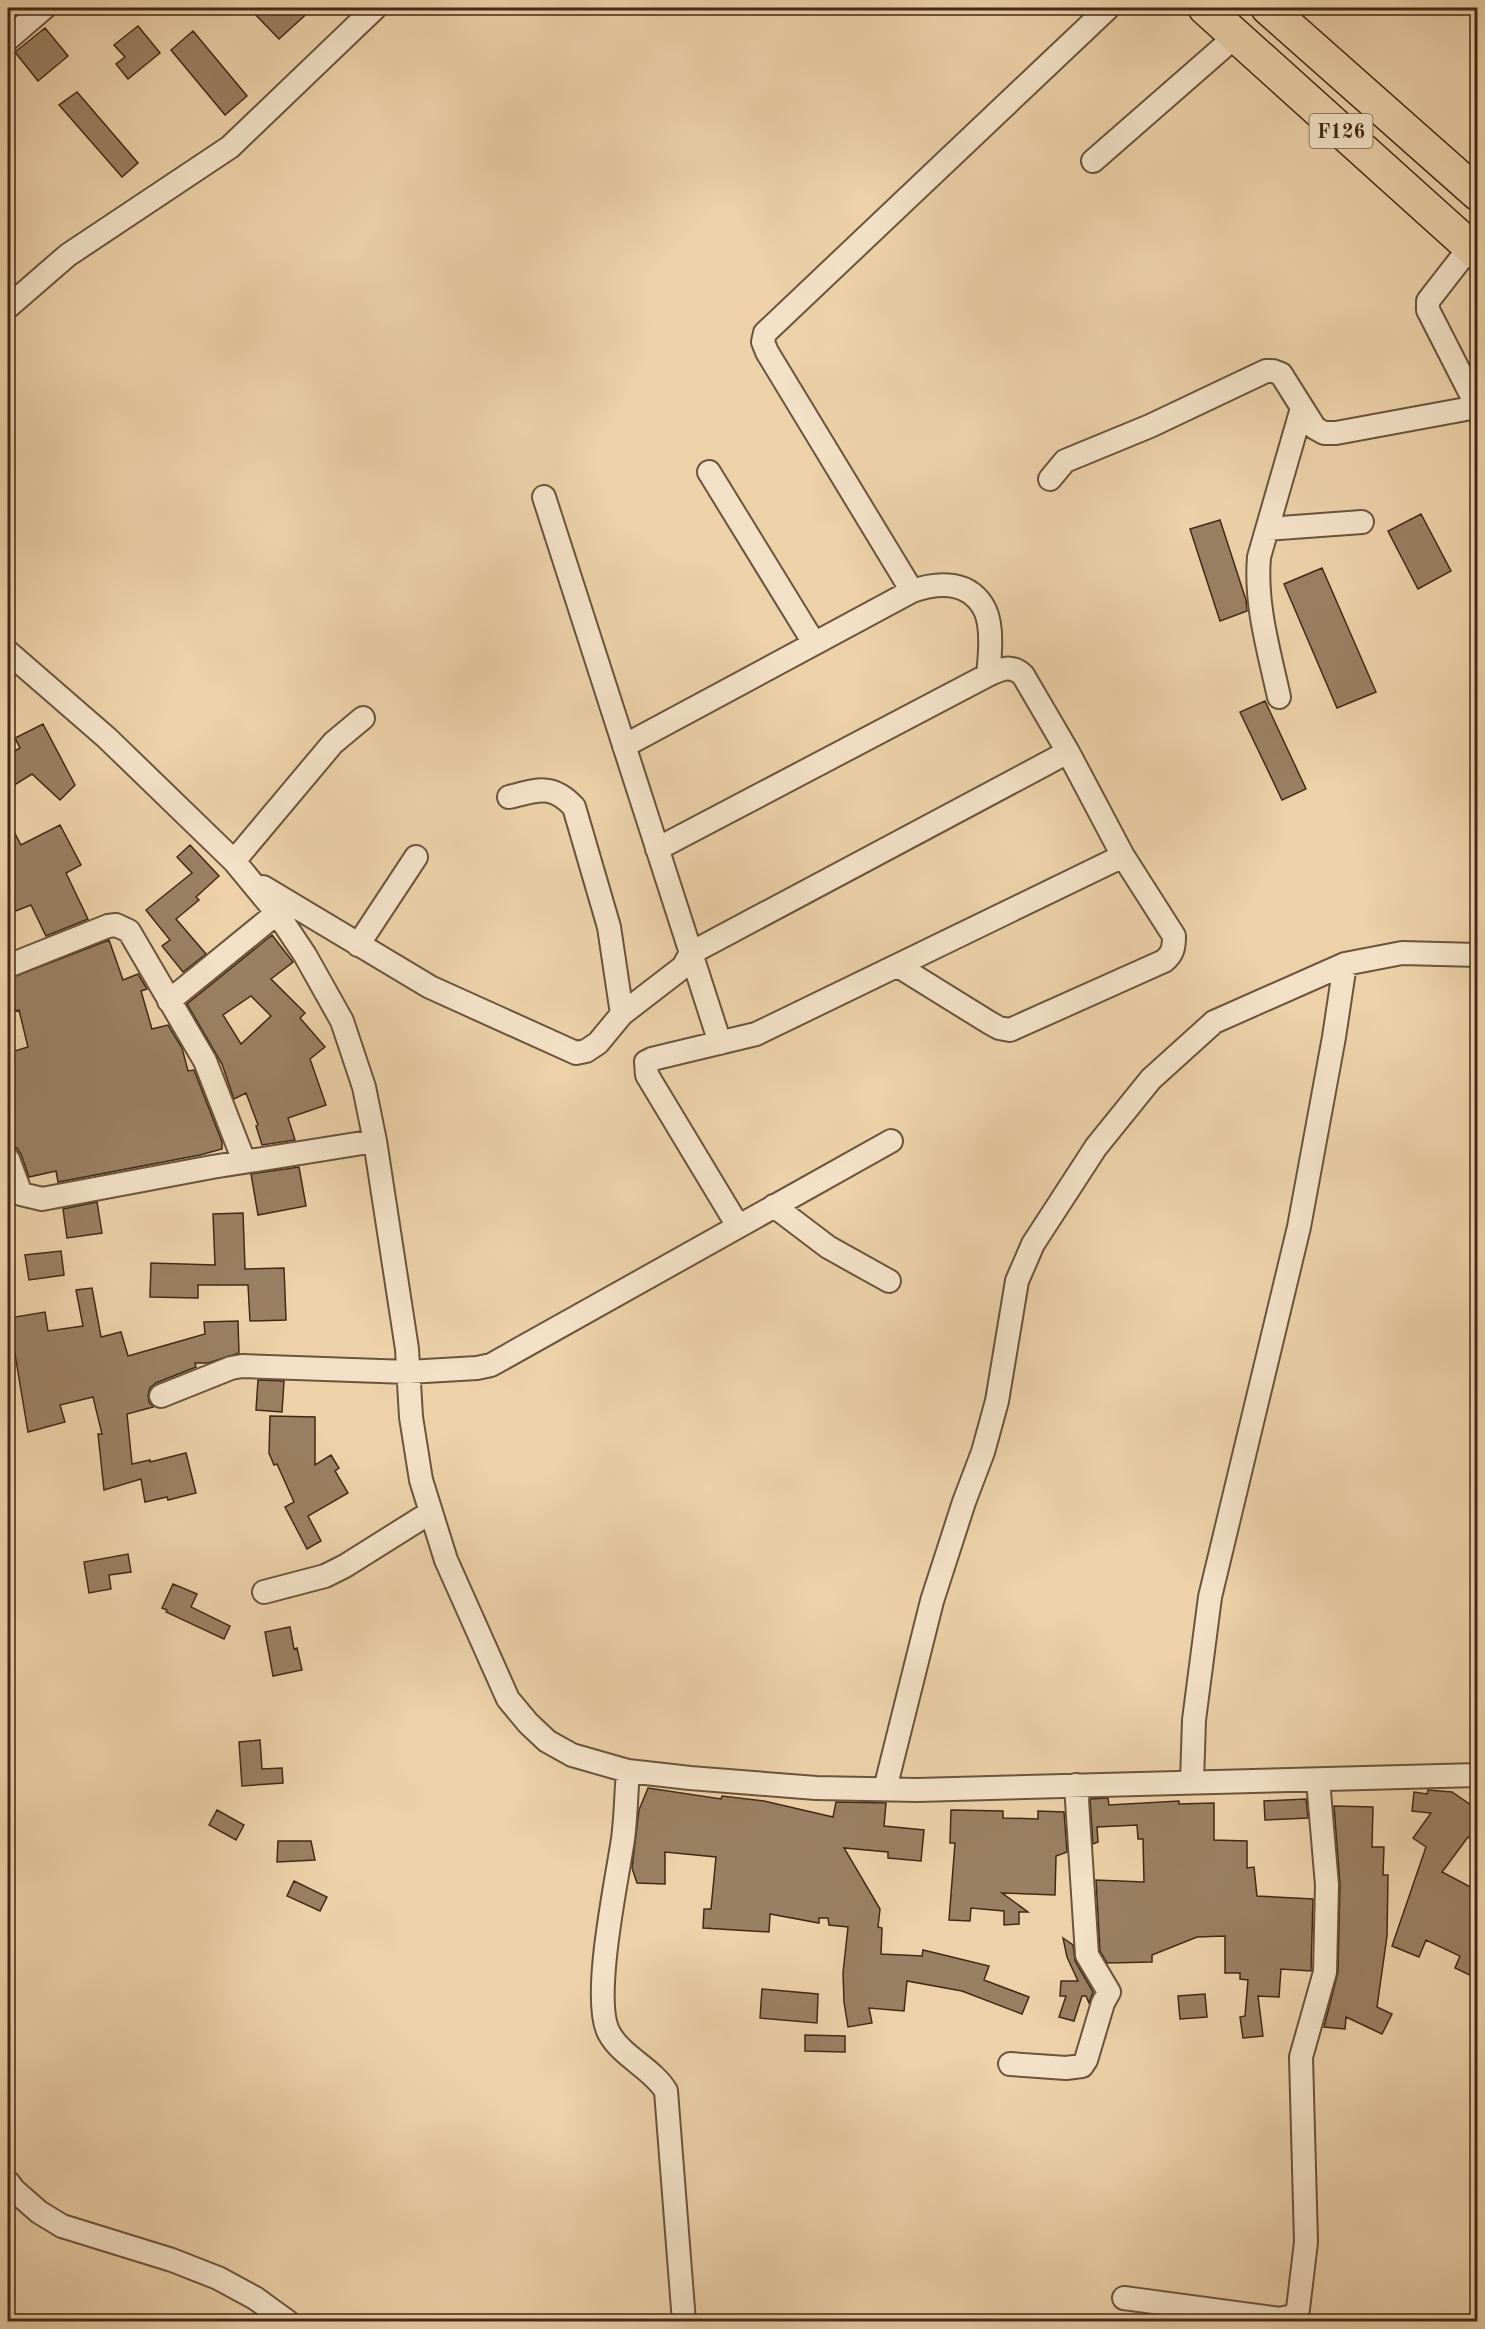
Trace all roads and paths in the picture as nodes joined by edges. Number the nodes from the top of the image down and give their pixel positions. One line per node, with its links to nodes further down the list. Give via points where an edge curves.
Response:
1 (44, 8): 7 (street)
2 (375, 8): 11 (street, via 230,147 68,255)
3 (1108, 8): 19 (street, via 765,333 767,352)
4 (1205, 8): 6 (main road, F126)
5 (1269, 8): 9 (main road, F126)
6 (1236, 36): 8 (street); 10 (main road, F126)
7 (8, 39)
8 (1093, 161)
9 (1478, 194)
10 (1474, 251): 12 (street, via 1428,301 1428,310)
11 (8, 307)
12 (1477, 407): 13 (street, via 1336,433 1315,428)
13 (1302, 408): 15 (street, via 1281,374 1266,371 1065,461); 18 (street)
14 (709, 472): 20 (street)
15 (1050, 479)
16 (544, 496): 25 (street)
17 (1362, 522): 18 (street)
18 (1267, 529): 23 (street, via 1258,557 1258,595)
19 (912, 591): 20 (street); 22 (street, via 932,584 955,586 971,593 985,610)
20 (814, 643): 25 (street)
21 (8, 652): 31 (street, via 107,738)
22 (988, 675): 26 (street, via 1009,667 1023,675); 28 (street)
23 (1279, 697)
24 (363, 718): 31 (street, via 333,743)
25 (624, 746): 28 (street)
26 (1068, 752): 29 (street); 35 (street)
27 (509, 797): 41 (street, via 538,790 555,791 574,807 609,927)
28 (657, 849): 35 (street)
29 (1124, 856): 39 (street); 39 (street, via 1174,936 1174,948 1164,961 1010,1029 990,1023)
30 (416, 857): 34 (street)
31 (234, 861): 32 (street)
32 (250, 879): 33 (street); 34 (street)
33 (277, 913): 40 (street); 44 (street, via 342,1021 364,1087)
34 (358, 945): 41 (street, via 430,987 576,1053 598,1043)
35 (691, 953): 41 (street, via 683,967); 42 (street)
36 (1478, 955): 37 (street, via 1402,953)
37 (1345, 964): 57 (street, via 1299,1227 1210,1598 1194,1720); 59 (street, via 1214,1022 1151,1079 1123,1113 1096,1147 1033,1244 1017,1281 997,1401 986,1442 932,1601)
38 (8, 966): 40 (street, via 116,925 129,931)
39 (898, 966): 42 (street, via 756,1034)
40 (170, 1000): 46 (street, via 205,1061)
41 (622, 1014)
42 (720, 1043): 48 (street, via 652,1059 645,1068)
43 (891, 1140): 47 (street)
44 (375, 1141): 46 (street); 50 (street)
45 (8, 1159): 46 (street, via 21,1194 42,1199)
46 (244, 1161)
47 (774, 1206): 48 (street); 49 (street, via 828,1247)
48 (738, 1226): 50 (street, via 504,1359 477,1368)
49 (889, 1281)
50 (408, 1372): 51 (street, via 242,1366); 52 (street, via 421,1480)
51 (161, 1396)
52 (431, 1512): 53 (street, via 325,1576); 54 (street, via 446,1560 508,1699 547,1742 572,1755)
53 (264, 1592)
54 (628, 1771): 59 (street, via 816,1788); 64 (street, via 602,2013 609,2033 666,2091)
55 (1478, 1775): 56 (street)
56 (1318, 1780): 57 (street); 62 (street, via 1327,1885 1325,1972 1301,2057 1306,2242 1298,2309 1293,2316 1280,2319)
57 (1192, 1782): 58 (street)
58 (1076, 1785): 59 (street); 60 (street, via 1087,1955 1109,1992 1082,2066)
59 (885, 1789)
60 (1010, 2064)
61 (8, 2182): 63 (street, via 39,2212 62,2226 218,2278)
62 (1124, 2298)
63 (288, 2322)
64 (684, 2322)

